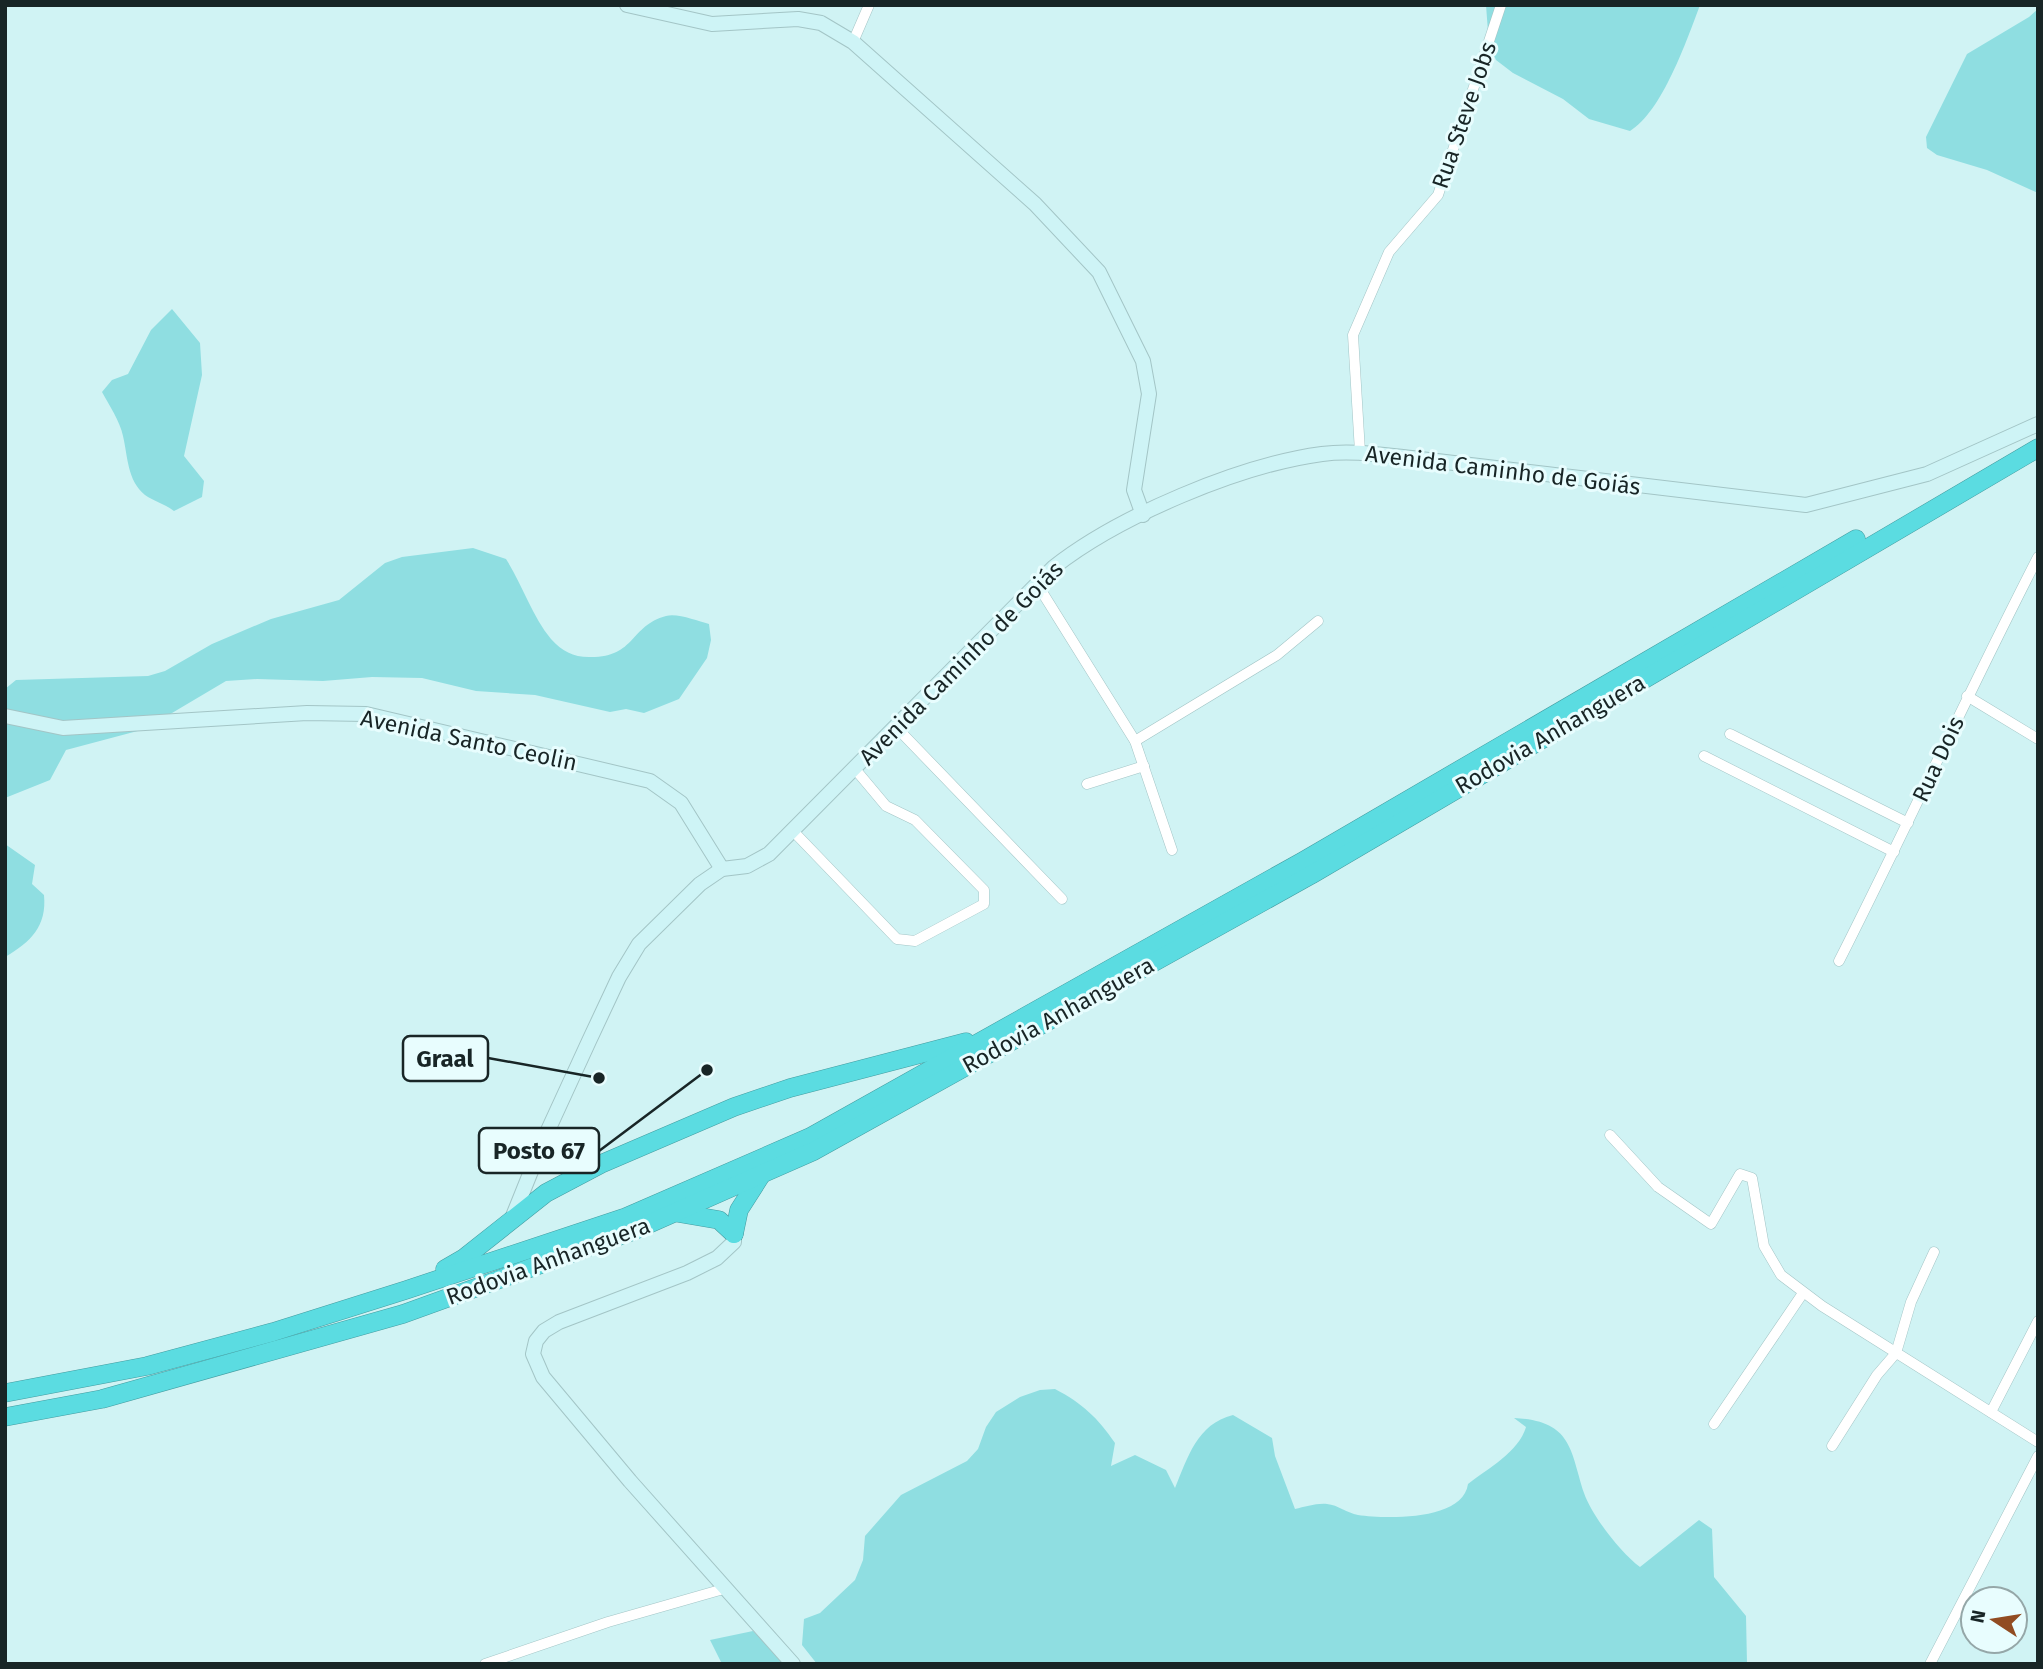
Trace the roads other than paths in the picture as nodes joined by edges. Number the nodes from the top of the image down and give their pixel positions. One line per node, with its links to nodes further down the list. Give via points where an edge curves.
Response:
1 (627, 5): 4 (street, via 712,24 797,19 821,23)
2 (869, 5): 4 (street)
3 (1501, 5): 8 (street, Rua Steve Jobs, via 1438,195 1389,252 1353,335)
4 (853, 42): 9 (street, via 1035,204 1099,272 1143,361 1149,394 1134,490)
5 (2038, 424): 8 (street, Avenida Caminho de Goiás, via 1927,474 1806,505)
6 (2038, 434): 30 (highway, Rodovia Anhanguera, via 1303,862)
7 (2038, 448): 32 (highway, Rodovia Anhanguera, via 1311,875)
8 (1360, 452): 9 (street, Avenida Caminho de Goiás, via 1265,465)
9 (1143, 514): 11 (street, Avenida Caminho de Goiás, via 1070,554)
10 (2038, 557): 13 (street, Rua Dois)
11 (1037, 584): 15 (street, Avenida Caminho de Goiás); 18 (street)
12 (1318, 621): 18 (street, via 1277,655)
13 (1966, 696): 17 (street); 23 (street, Rua Dois)
14 (5, 716): 27 (street, Avenida Santo Ceolin, via 63,728 307,713 366,714 424,726 650,781 681,803)
15 (895, 726): 21 (street, Avenida Caminho de Goiás); 28 (street)
16 (1730, 734): 23 (street)
17 (2038, 739)
18 (1135, 741): 20 (street)
19 (1704, 756): 26 (street)
20 (1144, 766): 22 (street); 25 (street)
21 (855, 769): 24 (street, Avenida Caminho de Goiás); 24 (street, via 886,806 915,820 984,890 984,904 915,941 897,939)
22 (1087, 784)
23 (1908, 823): 26 (street, Rua Dois)
24 (793, 831): 27 (street, Avenida Caminho de Goiás, via 769,854 747,866)
25 (1172, 850)
26 (1894, 852): 29 (street, Rua Dois)
27 (722, 869): 34 (street, Avenida Caminho de Goiás, via 700,884 639,944 544,1139)
28 (1062, 898)
29 (1839, 961)
30 (993, 1035): 34 (highway, via 734,1107 568,1180); 37 (highway, Rodovia Anhanguera, via 810,1137 626,1217)
31 (1610, 1135): 38 (street, via 1658,1187 1711,1224 1740,1174 1752,1178 1765,1246 1781,1275)
32 (760, 1177): 33 (highway, Rodovia Anhanguera); 35 (highway, via 739,1210)
33 (677, 1213): 35 (highway, via 719,1220); 43 (highway, Rodovia Anhanguera, via 403,1314 102,1399)
34 (511, 1222): 37 (highway, via 464,1258)
35 (734, 1234): 48 (street, via 734,1242 717,1258 559,1322 544,1331 533,1354 543,1377)
36 (1934, 1252): 40 (street, via 1911,1302)
37 (406, 1290): 41 (highway, Rodovia Anhanguera, via 147,1366)
38 (1803, 1293): 40 (street); 44 (street)
39 (2038, 1321): 42 (street)
40 (1896, 1353): 42 (street); 46 (street)
41 (5, 1393)
42 (1991, 1412): 45 (street)
43 (5, 1417)
44 (1714, 1424)
45 (2038, 1442)
46 (1832, 1446)
47 (2038, 1456): 51 (street)
48 (727, 1588): 49 (street); 50 (street)
49 (485, 1664)
50 (793, 1664)
51 (1930, 1664)

